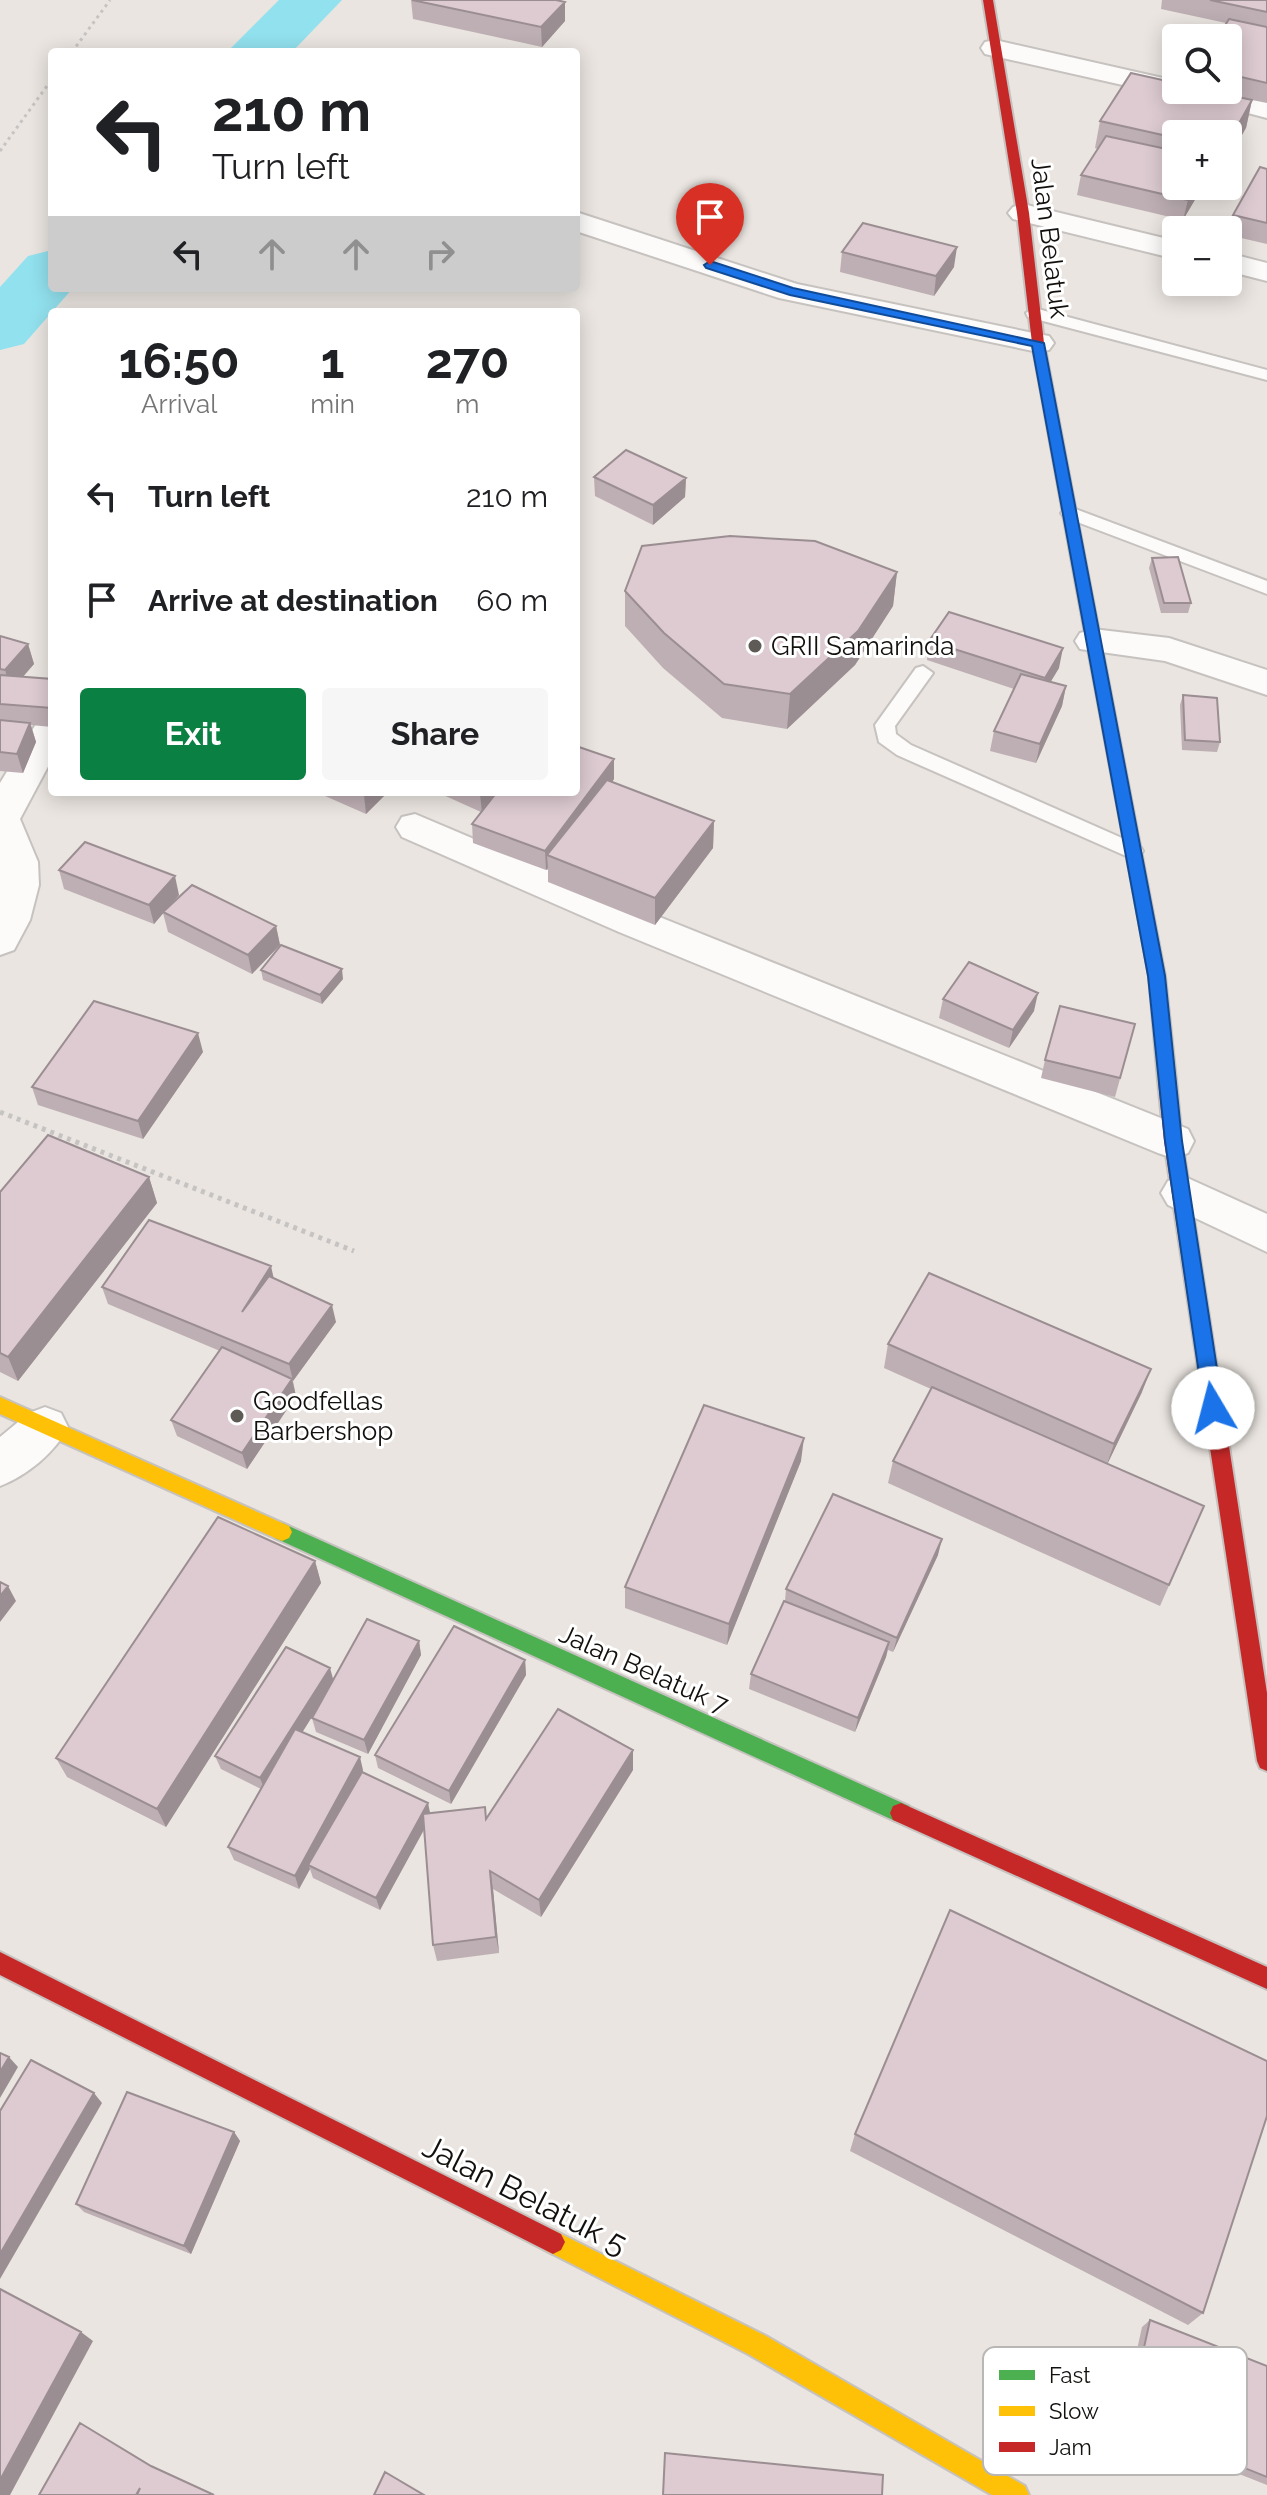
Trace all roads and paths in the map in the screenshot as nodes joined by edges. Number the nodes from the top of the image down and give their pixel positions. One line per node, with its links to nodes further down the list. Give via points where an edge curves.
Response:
1 (110, 0): 3 (path)
2 (988, 0): 4 (street, Jalan Belatuk)
3 (75, 48)
4 (995, 48): 6 (street); 10 (street, Jalan Belatuk)
5 (48, 85): 9 (path)
6 (1162, 86)
7 (1240, 104): 8 (street)
8 (1267, 110)
9 (0, 151)
10 (1023, 213): 12 (street); 15 (street, Jalan Belatuk)
11 (580, 222): 16 (street, via 790,292)
12 (1162, 247)
13 (1242, 266): 14 (street)
14 (1267, 272)
15 (1034, 313): 16 (street, Jalan Belatuk); 17 (lane)
16 (1038, 343): 18 (street, Jalan Belatuk)
17 (1267, 375)
18 (1070, 513): 19 (lane); 20 (street, Jalan Belatuk)
19 (1267, 588)
20 (1093, 641): 22 (street, via 1169,650); 25 (street, Jalan Belatuk)
21 (923, 673): 25 (lane, via 885,725 886,737 904,750)
22 (1267, 683)
23 (48, 735): 26 (street, via 1,814 1,832 22,872)
24 (415, 827): 28 (street, via 633,922)
25 (1133, 851): 28 (street, Jalan Belatuk, via 1157,976)
26 (0, 940)
27 (0, 1112): 31 (path)
28 (1173, 1141): 29 (street, Jalan Belatuk)
29 (1183, 1193): 30 (street); 35 (street, Jalan Belatuk)
30 (1267, 1234)
31 (354, 1251)
32 (0, 1405): 33 (street, Jalan Belatuk 7)
33 (45, 1427): 34 (street); 38 (street, Jalan Belatuk 7)
34 (0, 1465)
35 (1264, 1720): 36 (street, Jalan Belatuk)
36 (1267, 1761)
37 (0, 1963): 39 (street, Jalan Belatuk 5, via 757,2345)
38 (1267, 1978)
39 (1016, 2495)

